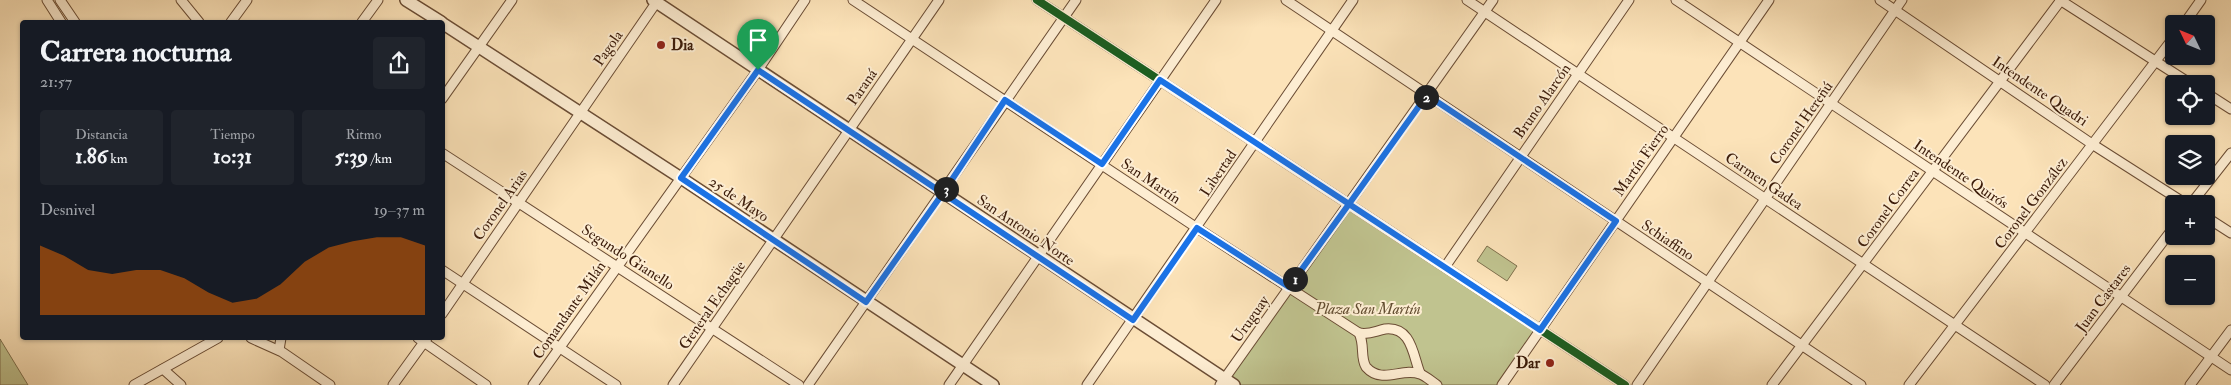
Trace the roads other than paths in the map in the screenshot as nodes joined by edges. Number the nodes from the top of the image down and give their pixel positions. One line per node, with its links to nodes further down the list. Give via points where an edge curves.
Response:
1 (47, 0): 30 (street)
2 (60, 0): 31 (street)
3 (182, 0): 32 (street)
4 (247, 0): 33 (street)
5 (378, 0): 34 (street)
6 (406, 0): 35 (street, 25 de Mayo)
7 (512, 0): 40 (street)
8 (805, 0): 43 (street, Comandante Milán)
9 (853, 0): 38 (street, San Martín)
10 (940, 0): 38 (street, Paraná)
11 (1037, 0): 29 (street)
12 (1076, 0): 29 (street)
13 (1216, 0): 46 (street)
14 (1286, 0): 37 (street, Schiaffino)
15 (1353, 0): 37 (street, Libertad)
16 (1467, 0): 27 (street, Carmen Gadea)
17 (1494, 0): 27 (street, Uruguay)
18 (1628, 0): 44 (street, Bruno Alarcón)
19 (1676, 0): 39 (street, Intendente Quirós)
20 (1769, 0): 39 (street, Martín Fierro)
21 (1880, 0): 26 (street, Intendente Quadri)
22 (1902, 0): 26 (street, Coronel Hereñú)
23 (2060, 0): 42 (street); 47 (street, Coronel Correa)
24 (2201, 0): 28 (street)
25 (656, 1): 43 (street, San Antonio Norte); 54 (street, Pagola)
26 (1895, 10): 47 (street, Intendente Quadri); 52 (street, Coronel Hereñú)
27 (1485, 12): 44 (street, Carmen Gadea); 49 (street, Uruguay)
28 (2190, 15)
29 (1064, 18): 46 (street); 51 (street)
30 (61, 20)
31 (74, 20)
32 (197, 20)
33 (232, 20)
34 (363, 20)
35 (437, 20)
36 (445, 25): 40 (street, 25 de Mayo)
37 (1332, 31): 49 (street, Schiaffino); 57 (street, Libertad)
38 (912, 39): 51 (street, San Martín); 55 (street, Paraná)
39 (1739, 42): 52 (street, Intendente Quirós); 56 (street, Martín Fierro)
40 (479, 47): 48 (street); 54 (street, 25 de Mayo)
41 (2165, 48): 42 (street, Coronel González)
42 (2155, 61): 45 (street); 58 (street, Coronel González)
43 (758, 70): 55 (street, San Antonio Norte); 64 (street, Comandante Milán)
44 (1578, 74): 56 (street, Carmen Gadea); 61 (street, Bruno Alarcón)
45 (2177, 75)
46 (1160, 80): 57 (street); 62 (street)
47 (2000, 81): 58 (street, Intendente Quadri); 63 (street, Coronel Correa)
48 (445, 95)
49 (1427, 95): 61 (street, Schiaffino); 70 (street, Uruguay)
50 (2215, 99): 53 (street)
51 (1005, 100): 62 (street, San Martín); 65 (street)
52 (1831, 103): 63 (street, Intendente Quirós); 68 (street, Coronel Hereñú)
53 (2231, 109)
54 (581, 112): 64 (street, 25 de Mayo); 69 (street, Coronel Arias)
55 (849, 130): 65 (street, San Antonio Norte); 77 (street, Paraná)
56 (1674, 138): 68 (street, Carmen Gadea); 71 (street, Martín Fierro)
57 (1255, 143): 70 (street); 73 (street, Libertad)
58 (2092, 144): 66 (street, Intendente Quadri); 74 (street, Coronel González)
59 (2231, 153): 67 (street)
60 (445, 155): 69 (street, Segundo Gianello)
61 (1520, 157): 71 (street, Schiaffino); 81 (street, Bruno Alarcón)
62 (1102, 164): 73 (street, San Martín); 78 (street)
63 (1932, 171): 74 (street, Intendente Quirós); 79 (street, Coronel Correa)
64 (681, 178): 77 (street, 25 de Mayo); 80 (street, Comandante Milán)
65 (943, 193): 78 (street, San Antonio Norte); 87 (street)
66 (2172, 195)
67 (2198, 195)
68 (1765, 198): 79 (street, Carmen Gadea); 83 (street, Coronel Hereñú)
69 (518, 203): 80 (street, Segundo Gianello); 84 (street, Coronel Arias)
70 (1349, 204): 81 (street); 85 (street, Uruguay)
71 (1616, 221): 83 (street, Schiaffino); 92 (street, Martín Fierro)
72 (2215, 223): 75 (street)
73 (1197, 228): 85 (street, San Martín); 89 (street, Libertad)
74 (2025, 233): 86 (street, Intendente Quirós); 90 (street, Coronel González)
75 (2231, 234)
76 (2165, 239): 86 (street, Juan Castares)
77 (773, 240): 87 (street, 25 de Mayo); 91 (street, General Echagüe)
78 (1039, 256): 89 (street, San Antonio Norte); 104 (street)
79 (1864, 264): 90 (street, Carmen Gadea); 100 (street, Coronel Correa)
80 (617, 267): 91 (street, Segundo Gianello); 101 (street, Comandante Milán)
81 (1445, 268): 92 (street)
82 (445, 272): 84 (street)
83 (1707, 282): 100 (street, Schiaffino); 125 (street, Coronel Hereñú)
84 (462, 284): 88 (street, Coronel Arias); 101 (street)
85 (1289, 287): 94 (street, San Martín); 108 (street, Uruguay)
86 (2121, 297): 103 (street, Intendente Quirós); 130 (street, Juan Castares)
87 (866, 302): 104 (street, 25 de Mayo); 118 (street)
88 (445, 310)
89 (1133, 320): 108 (street, San Antonio Norte); 121 (street, Libertad)
90 (1954, 325): 128 (street, Coronel González); 129 (street, Carmen Gadea)
91 (712, 329): 116 (street, General Echagüe); 117 (street, Segundo Gianello)
92 (1540, 330): 123 (street, Martín Fierro); 124 (street)
93 (2231, 330): 103 (street)
94 (1359, 334): 107 (street, via 1384,330 1401,332 1412,344); 107 (street, via 1363,341 1365,366 1377,378 1386,380)
95 (214, 340): 105 (street)
96 (256, 340): 102 (street)
97 (281, 340): 102 (street)
98 (422, 340): 112 (street)
99 (424, 340): 113 (street)
100 (1802, 345): 126 (street, Coronel Correa); 127 (street, Schiaffino)
101 (559, 347): 114 (street, Comandante Milán); 115 (street)
102 (279, 350): 111 (street)
103 (2210, 357): 106 (street, Intendente Quirós); 131 (street)
104 (962, 365): 119 (street); 120 (street, 25 de Mayo)
105 (163, 369): 109 (street); 110 (street)
106 (2231, 370)
107 (1420, 374): 122 (street)
108 (1227, 383)
109 (134, 385)
110 (181, 385)
111 (330, 385)
112 (393, 385)
113 (486, 385)
114 (534, 385)
115 (616, 385)
116 (673, 385)
117 (799, 385)
118 (808, 385)
119 (949, 385)
120 (993, 385)
121 (1087, 385)
122 (1437, 385)
123 (1502, 385)
124 (1625, 385)
125 (1637, 385)
126 (1772, 385)
127 (1861, 385)
128 (1909, 385)
129 (2045, 385)
130 (2054, 385)
131 (2190, 385)

